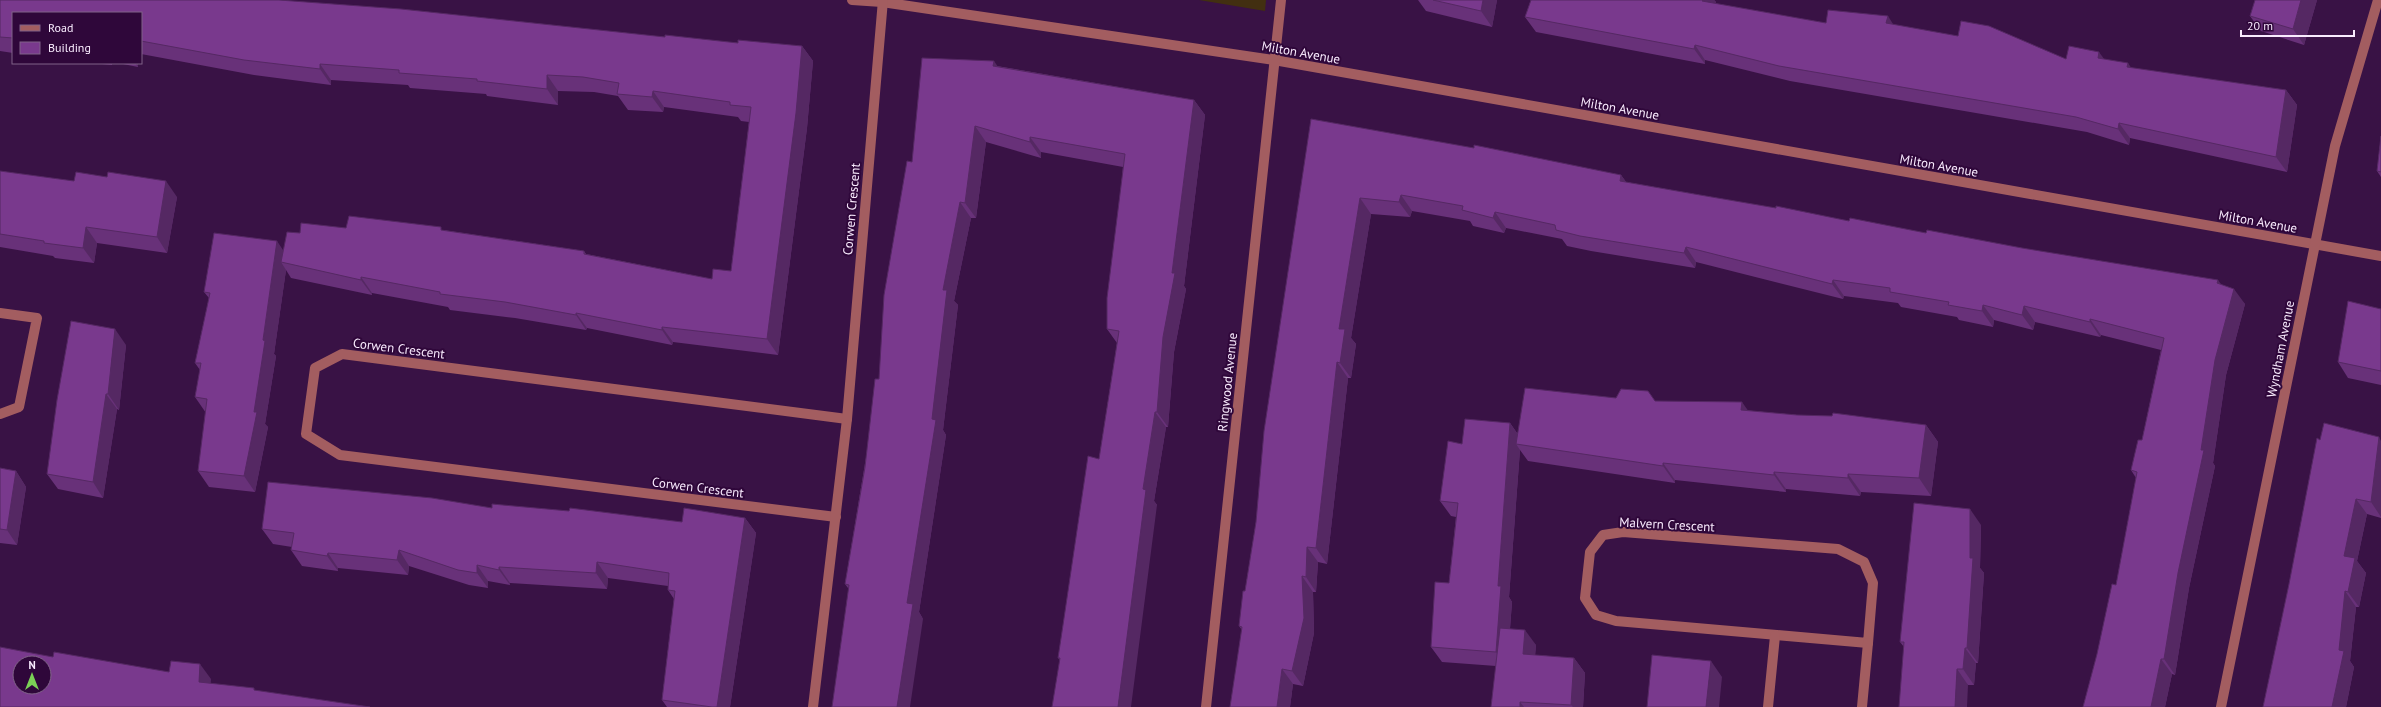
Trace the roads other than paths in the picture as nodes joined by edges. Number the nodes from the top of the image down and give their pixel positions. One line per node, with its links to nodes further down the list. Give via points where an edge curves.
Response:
1 (852, 0): 4 (street, Milton Avenue)
2 (1281, 0): 5 (street, Ringwood Avenue)
3 (2378, 0): 6 (street, Wyndham Avenue, via 2335,146)
4 (882, 1): 5 (street, Milton Avenue); 10 (street, Corwen Crescent)
5 (1274, 60): 6 (street, Milton Avenue); 15 (street, Ringwood Avenue)
6 (2314, 245): 7 (street, Milton Avenue); 18 (street, Wyndham Avenue)
7 (2381, 256)
8 (0, 313): 9 (street, via 37,318 19,407)
9 (0, 414)
10 (846, 419): 11 (street, Corwen Crescent); 11 (street, Corwen Crescent, via 342,354 315,368 306,434 340,455)
11 (836, 517): 14 (street, Corwen Crescent)
12 (1775, 636): 13 (street, Malvern Crescent); 13 (street, Malvern Crescent, via 1616,621 1596,615 1585,598 1590,552 1602,535 1623,532 1838,549 1864,562 1873,583); 16 (street)
13 (1868, 643): 17 (street, Malvern Crescent)
14 (813, 707)
15 (1206, 707)
16 (1768, 707)
17 (1862, 707)
18 (2221, 707)

